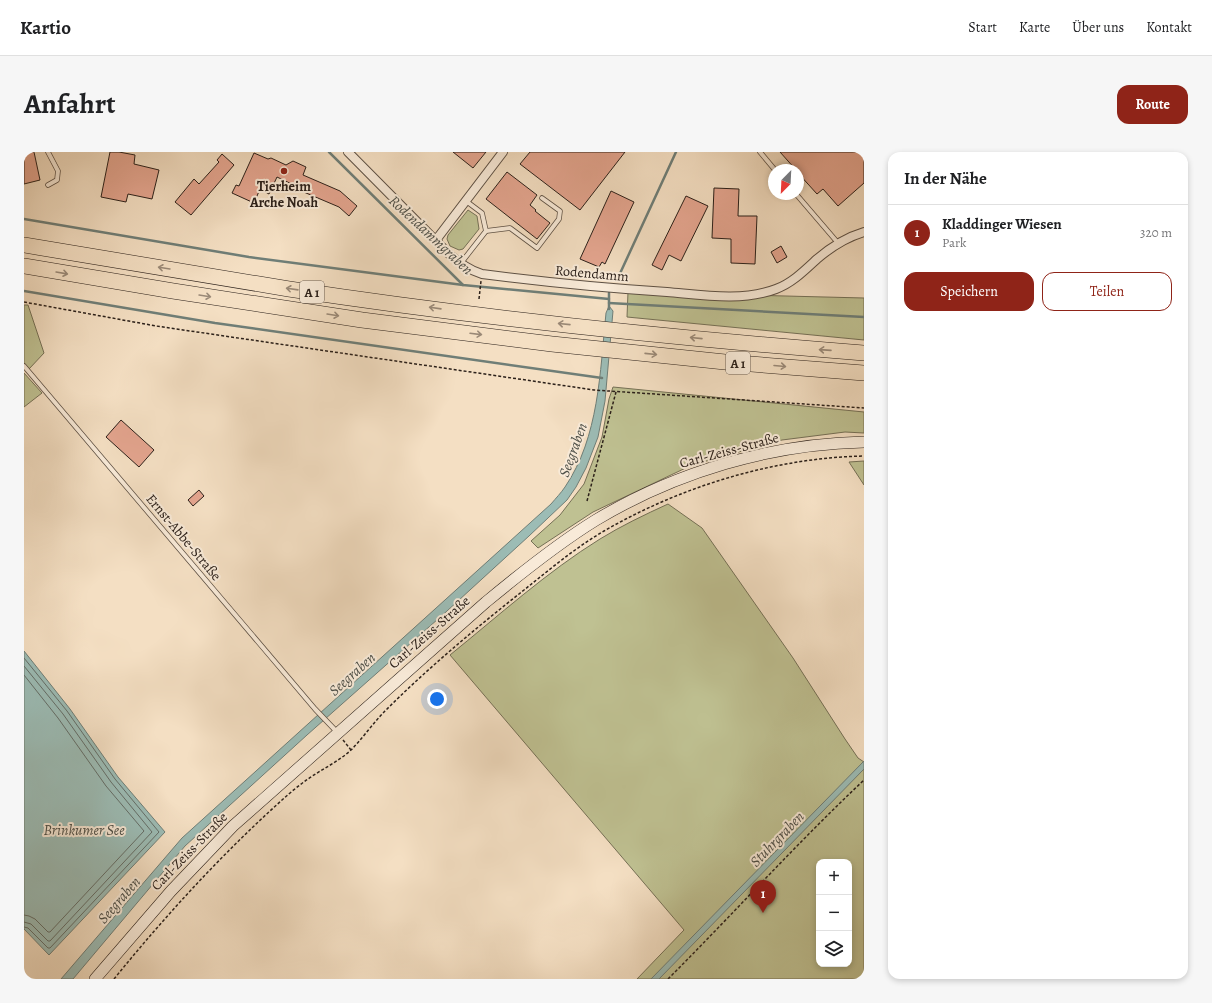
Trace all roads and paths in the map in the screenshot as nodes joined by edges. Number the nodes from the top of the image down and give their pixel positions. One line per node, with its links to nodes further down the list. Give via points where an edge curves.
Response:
1 (48, 152): 6 (lane, via 58,171 57,180)
2 (348, 152): 12 (street, Rodendamm)
3 (503, 152): 9 (street)
4 (760, 152): 5 (lane)
5 (770, 164)
6 (48, 185)
7 (542, 198): 10 (lane, via 560,212 559,219 537,248 510,228)
8 (801, 200): 13 (lane)
9 (466, 201): 10 (lane, via 482,213); 12 (street)
10 (486, 231): 15 (lane)
11 (864, 232): 13 (street, Rodendamm)
12 (436, 240): 15 (street, Rodendamm)
13 (838, 243): 17 (street, Rodendamm, via 790,282 776,289 748,296 700,295)
14 (24, 245): 20 (highway, A 1, one-way to 14, via 488,316 289,289)
15 (460, 263): 17 (street, Rodendamm)
16 (24, 266): 22 (highway, A 1, one-way to 22, via 362,320 552,344)
17 (482, 274): 18 (path)
18 (479, 299)
19 (24, 302): 23 (path, via 156,326)
20 (864, 353)
21 (24, 366): 28 (lane, Ernst-Abbe-Straße)
22 (864, 373)
23 (616, 392): 24 (path); 27 (path)
24 (864, 408)
25 (864, 442): 28 (main road, Carl-Zeiss-Straße, via 826,444 738,460 677,480 622,505 570,537 518,576 454,629)
26 (864, 456): 31 (path, via 801,461 717,481 657,504 602,532 563,559 460,642 384,712 351,750 306,780 255,825 203,876)
27 (587, 501)
28 (338, 733): 30 (main road, Carl-Zeiss-Straße, via 206,854 142,923)
29 (864, 780): 32 (path)
30 (95, 979)
31 (114, 979)
32 (668, 979)

